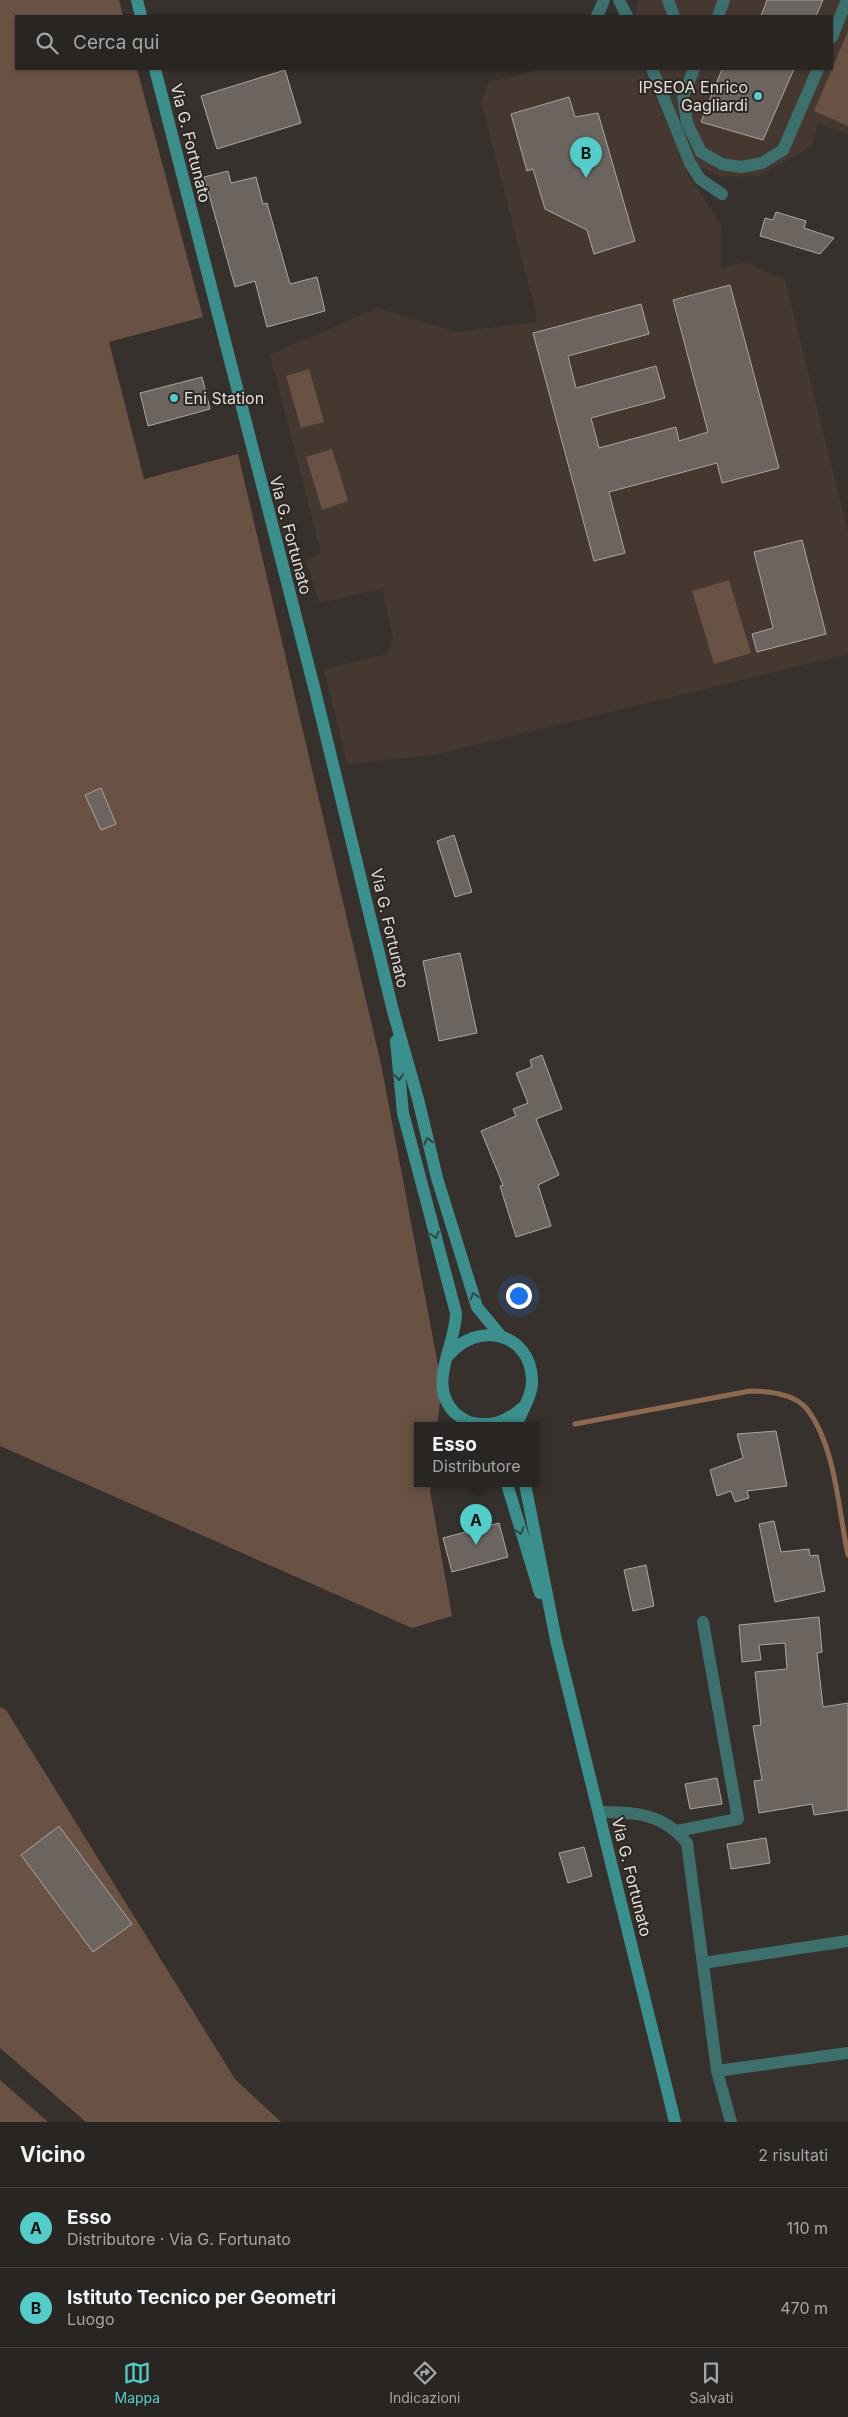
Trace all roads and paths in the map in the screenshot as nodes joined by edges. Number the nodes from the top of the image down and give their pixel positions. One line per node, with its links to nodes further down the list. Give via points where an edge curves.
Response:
1 (137, 0): 7 (main road)
2 (604, 0): 8 (street)
3 (619, 0): 9 (street)
4 (668, 0): 10 (street)
5 (724, 0): 11 (street)
6 (847, 0): 12 (street)
7 (142, 15)
8 (597, 15)
9 (626, 15)
10 (674, 15)
11 (718, 15)
12 (833, 35)
13 (155, 70): 18 (main road, Via G. Fortunato, via 315,691)
14 (652, 70): 17 (street, via 690,163 700,180)
15 (694, 70): 16 (street, via 683,96 687,123 701,152 722,164 741,167 762,163 783,150)
16 (818, 70)
17 (722, 194)
18 (393, 1011): 19 (main road, one-way to 18, via 478,1307 437,1178); 20 (main road, one-way to 20, via 403,1113 456,1313)
19 (501, 1336): 20 (main road, via 471,1337 457,1345); 21 (main road, via 519,1348 531,1367 529,1396)
20 (448, 1356): 22 (main road, via 442,1371 446,1401 456,1414)
21 (522, 1408): 23 (main road); 24 (main road)
22 (469, 1422)
23 (502, 1422)
24 (517, 1422)
25 (508, 1487): 28 (main road, one-way to 28, via 528,1561)
26 (526, 1487): 28 (main road)
27 (703, 1622): 30 (street, via 738,1819)
28 (556, 1640): 29 (main road, Via G. Fortunato)
29 (599, 1812): 30 (street, via 634,1812); 35 (main road, Via G. Fortunato)
30 (677, 1831): 32 (street, via 687,1843)
31 (848, 1941): 32 (street)
32 (702, 1963): 34 (street)
33 (848, 2053): 34 (street)
34 (717, 2071): 36 (street)
35 (676, 2122)
36 (731, 2122)

